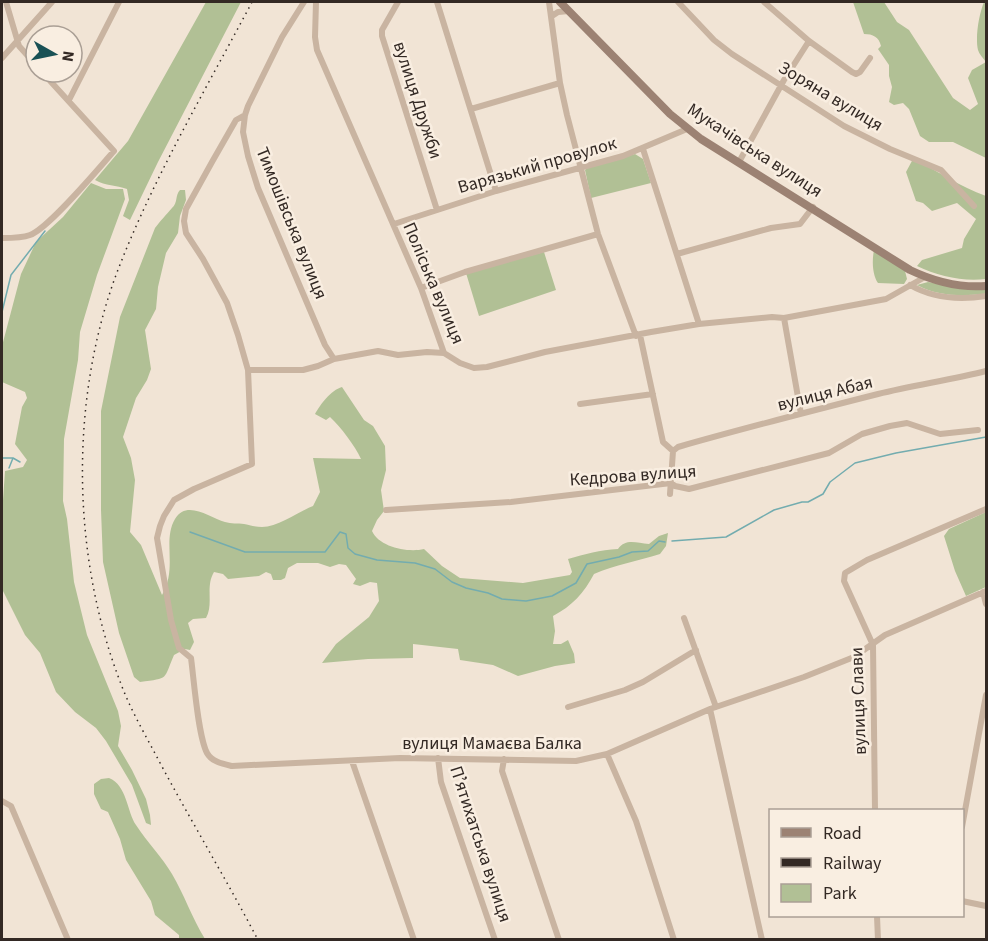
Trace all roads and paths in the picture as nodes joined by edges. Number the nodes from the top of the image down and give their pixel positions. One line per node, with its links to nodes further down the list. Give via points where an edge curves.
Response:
1 (6, 2): 14 (street)
2 (52, 2): 14 (street)
3 (119, 2): 22 (street)
4 (304, 2): 24 (street, Тимошівська вулиця, via 282,37)
5 (316, 2): 33 (street, Поліська вулиця, via 318,50)
6 (398, 2): 32 (street, вулиця Дружби, via 382,36)
7 (437, 2): 23 (street)
8 (549, 2): 13 (street)
9 (560, 2): 12 (street, Мукачівська вулиця)
10 (678, 2): 21 (street, Зоряна вулиця, via 714,40)
11 (764, 2): 15 (street)
12 (569, 11): 13 (street); 25 (street, Мукачівська вулиця)
13 (552, 16): 19 (street)
14 (17, 41): 16 (street); 17 (street)
15 (809, 41): 18 (street, via 856,74); 21 (street)
16 (24, 50)
17 (2, 58)
18 (870, 58)
19 (560, 83): 23 (street); 28 (street)
20 (54, 84): 22 (street)
21 (782, 85): 27 (street); 30 (street, Зоряна вулиця, via 844,126 941,170)
22 (69, 100): 35 (street, via 114,151 42,227 30,235)
23 (471, 109): 29 (street)
24 (245, 115): 46 (street, Тимошівська вулиця, via 244,144 258,188); 47 (street, via 230,130 186,209 184,221 186,233 227,303)
25 (687, 129): 26 (street, Варязький провулок); 27 (street, Мукачівська вулиця)
26 (643, 149): 28 (street, Варязький провулок); 36 (street)
27 (739, 162): 31 (street, Мукачівська вулиця)
28 (581, 166): 29 (street, Варязький провулок); 34 (street)
29 (496, 191): 32 (street, Варязький провулок)
30 (974, 206)
31 (813, 207): 36 (street, via 800,224); 37 (street, Мукачівська вулиця)
32 (437, 210): 33 (street, Варязький провулок)
33 (394, 224): 40 (street, Поліська вулиця)
34 (598, 234): 40 (street); 44 (street)
35 (2, 238)
36 (677, 254): 43 (street)
37 (926, 277): 38 (street); 39 (street, Мукачівська вулиця, via 959,285)
38 (910, 285): 41 (street, via 951,299); 42 (street, Поліська вулиця, via 886,300)
39 (987, 286)
40 (421, 288): 45 (street, Поліська вулиця)
41 (987, 296)
42 (784, 318): 43 (street, Поліська вулиця); 51 (street)
43 (699, 324): 44 (street, Поліська вулиця)
44 (638, 335): 45 (street, Поліська вулиця, via 487,367 474,368); 49 (street)
45 (444, 353): 46 (street, via 398,355 378,351)
46 (334, 359): 47 (street, via 303,370)
47 (248, 370): 69 (street, вулиця Мамаєва Балка, via 252,464 174,500 157,537 171,620 179,648 191,658 202,733 207,753 216,762 232,765)
48 (987, 370): 51 (street, вулиця Абая)
49 (653, 394): 50 (street); 53 (street, via 663,442)
50 (580, 404)
51 (801, 414): 53 (street, вулиця Абая)
52 (978, 430): 54 (street, Кедрова вулиця, via 940,434 907,423 862,434 829,453 769,470 688,489)
53 (673, 451): 54 (street)
54 (671, 483): 55 (street); 57 (street, Кедрова вулиця, via 511,502)
55 (669, 494)
56 (987, 509): 61 (street, вулиця Слави, via 845,573 844,580)
57 (386, 510)
58 (985, 592): 59 (street); 61 (street, вулиця Мамаєва Балка, via 885,635)
59 (987, 604)
60 (684, 618): 62 (street)
61 (873, 645): 65 (street, вулиця Мамаєва Балка, via 855,657); 71 (street, вулиця Слави)
62 (696, 650): 64 (street, via 643,682); 65 (street)
63 (987, 695): 72 (street)
64 (568, 707)
65 (713, 708): 66 (street, вулиця Мамаєва Балка); 81 (street)
66 (606, 754): 68 (street, вулиця Мамаєва Балка, via 576,761); 80 (street, via 636,822)
67 (438, 758): 68 (street, вулиця Мамаєва Балка); 69 (street, вулиця Мамаєва Балка); 78 (street, Пʼятихатська вулиця, via 441,782)
68 (504, 759): 79 (street, via 502,771)
69 (352, 761): 77 (street)
70 (2, 801): 76 (street, via 11,806)
71 (875, 809)
72 (964, 822)
73 (964, 901): 74 (street)
74 (987, 906)
75 (877, 917): 82 (street)
76 (68, 939)
77 (414, 939)
78 (495, 939)
79 (559, 939)
80 (674, 939)
81 (762, 939)
82 (878, 939)

